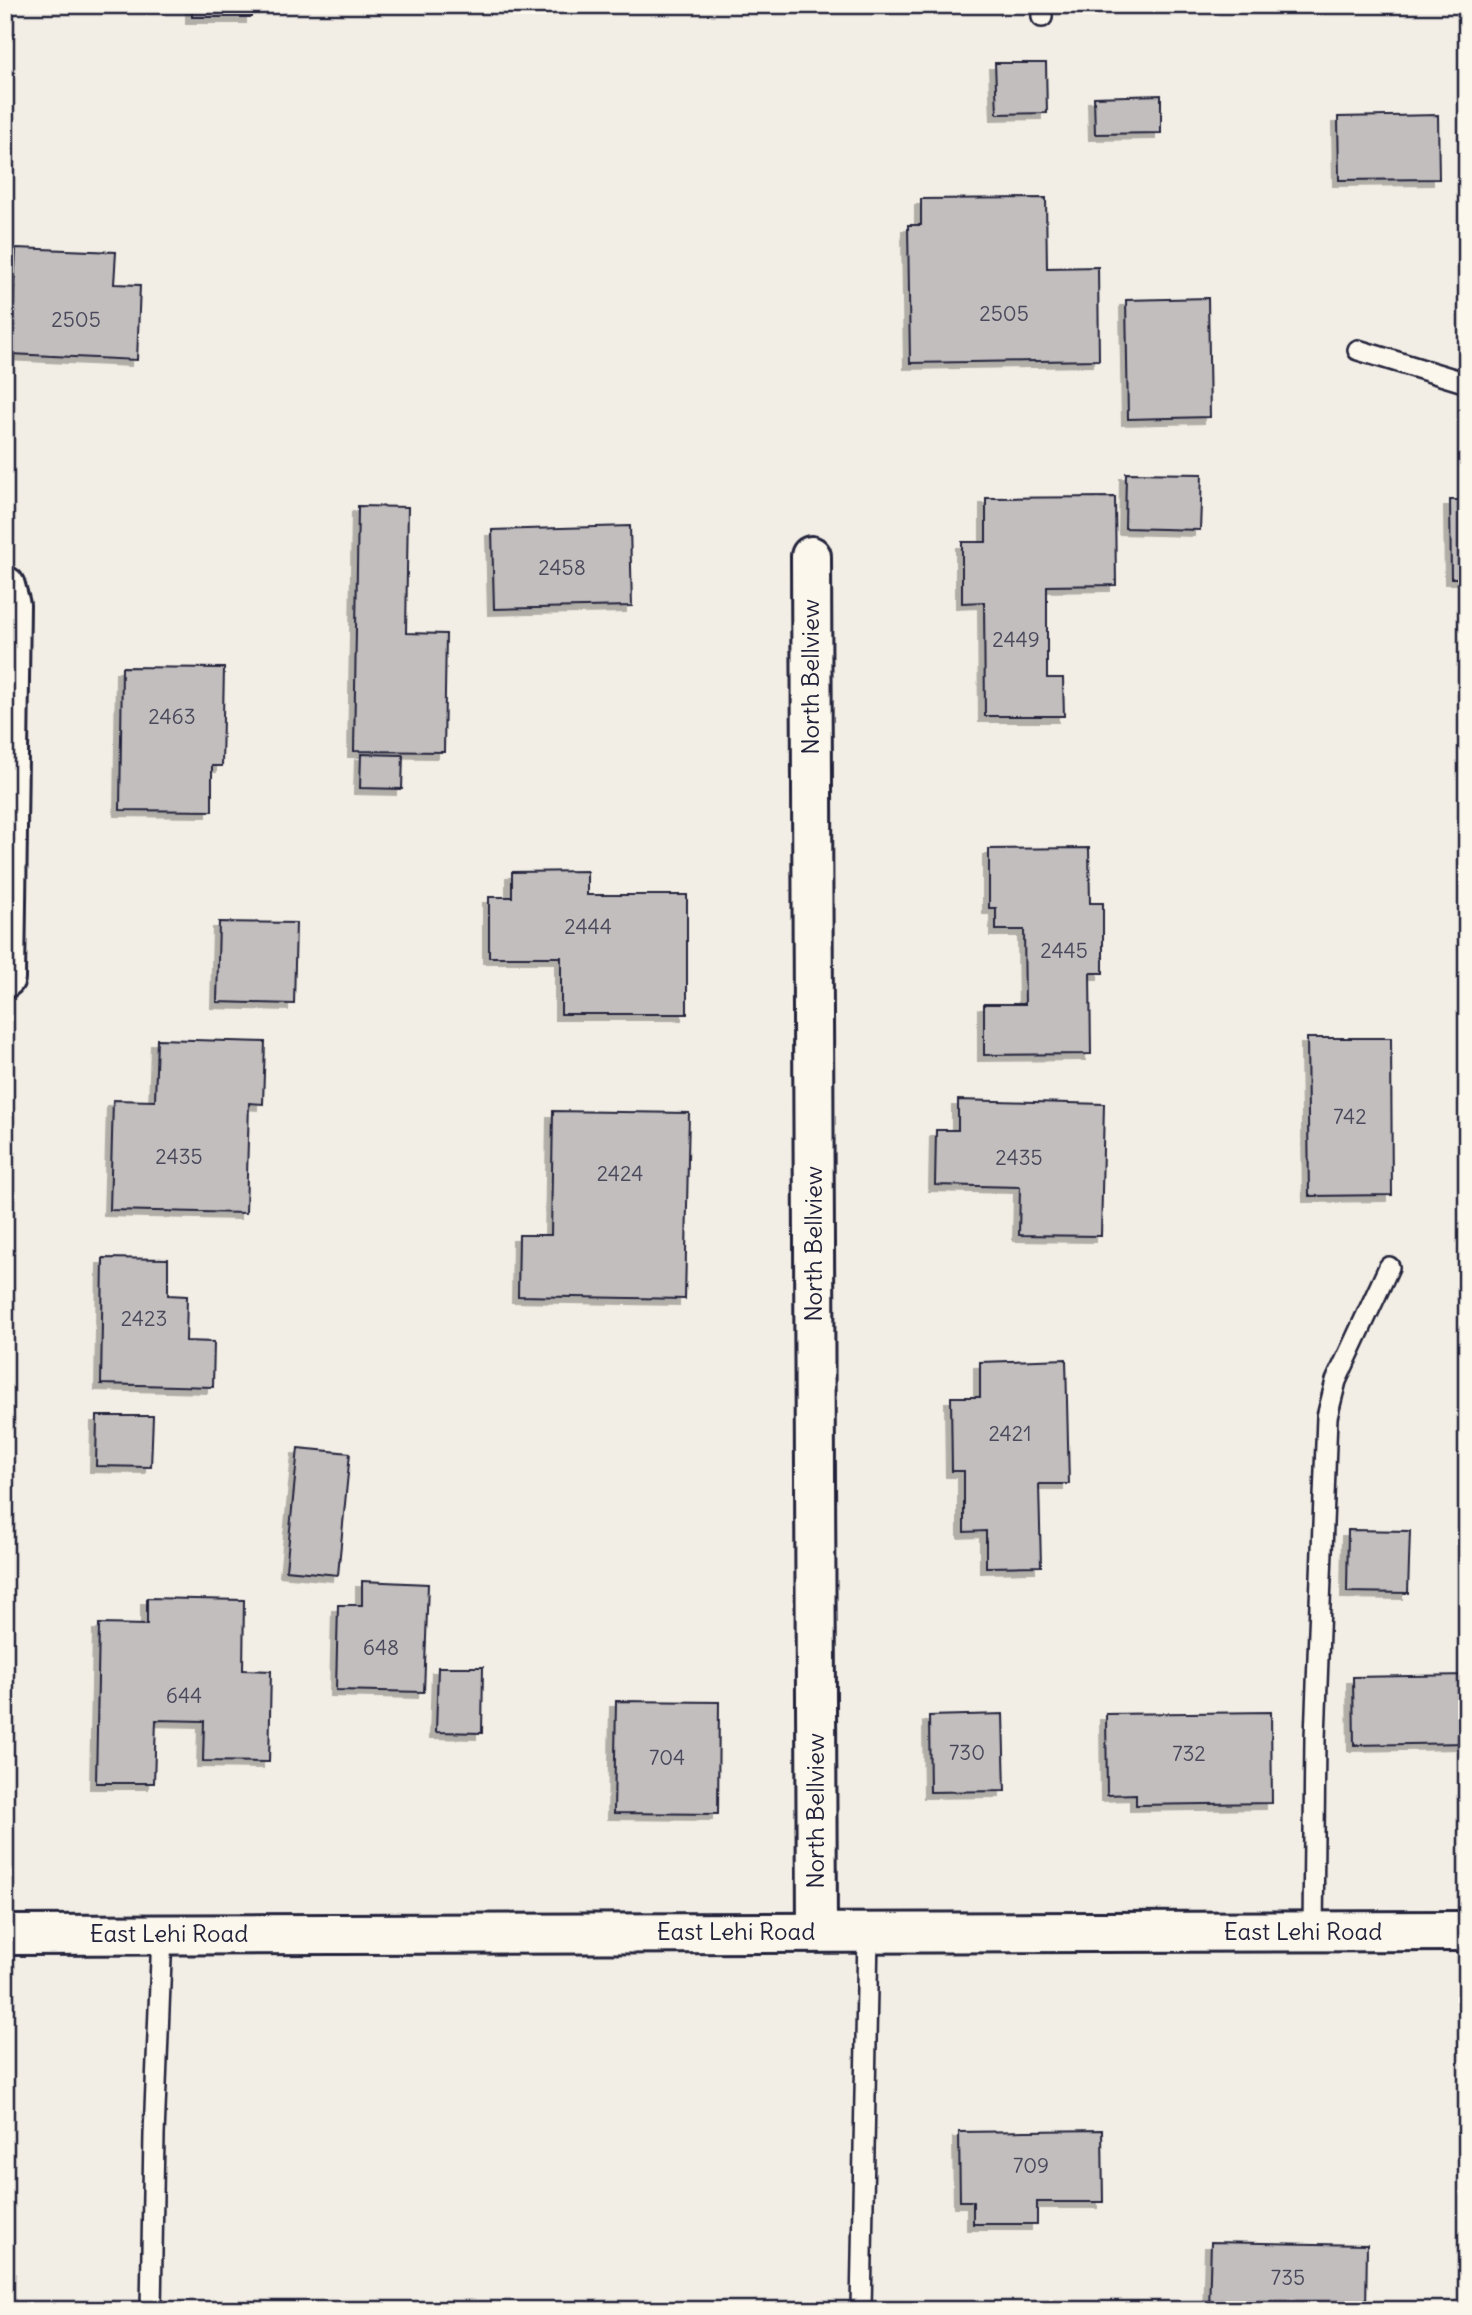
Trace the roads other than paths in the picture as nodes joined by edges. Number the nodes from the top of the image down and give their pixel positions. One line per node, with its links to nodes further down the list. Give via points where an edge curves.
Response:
1 (1358, 350): 2 (lane)
2 (1467, 383)
3 (811, 556): 8 (street, North Bellview)
4 (5, 586): 5 (street, via 10,605 10,680)
5 (5, 978)
6 (1389, 1268): 9 (lane, via 1336,1381 1327,1417)
7 (1467, 1931): 9 (street, East Lehi Road)
8 (817, 1932): 10 (street, East Lehi Road); 11 (street, East Lehi Road)
9 (1313, 1932): 10 (street, East Lehi Road)
10 (868, 1933): 14 (lane)
11 (162, 1934): 12 (street, East Lehi Road); 13 (lane)
12 (5, 1935)
13 (151, 2310)
14 (861, 2310)

